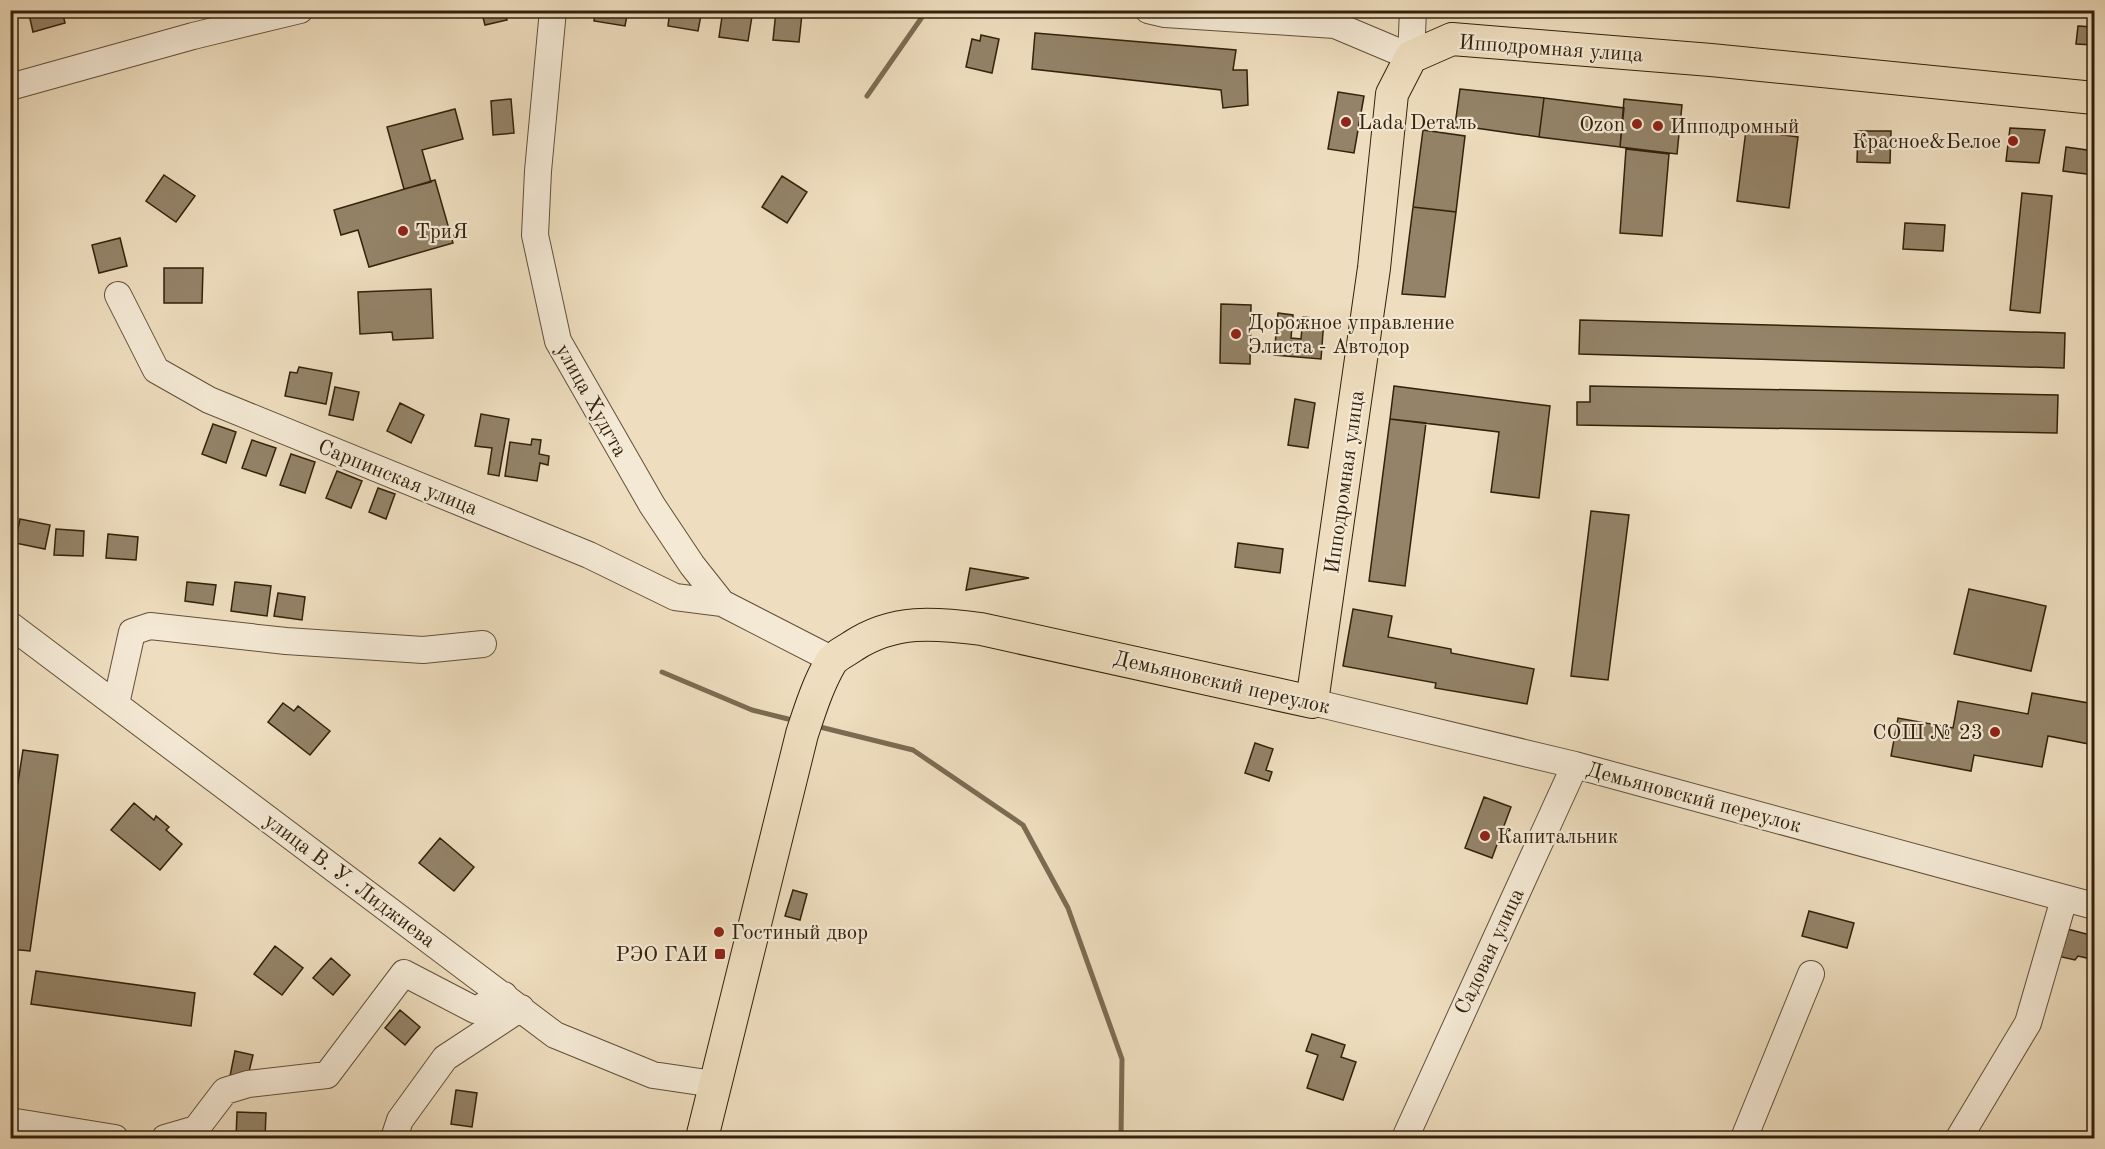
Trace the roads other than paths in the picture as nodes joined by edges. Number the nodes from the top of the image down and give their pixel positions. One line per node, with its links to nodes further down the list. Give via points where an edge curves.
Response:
1 (300, 10): 6 (street)
2 (553, 10): 9 (street, улица Худгта, via 535,235 558,341 652,505)
3 (1148, 10): 5 (street, via 1165,15 1335,25)
4 (1413, 10): 5 (street)
5 (1411, 57): 7 (main road, Ипподромная улица, via 1452,39); 13 (main road, Ипподромная улица, via 1392,94 1374,268)
6 (10, 87)
7 (2094, 98)
8 (118, 295): 9 (street, Сарпинская улица, via 156,370 209,400 590,555 675,597)
9 (722, 603): 12 (street, улица Худгта)
10 (10, 625): 14 (street, улица В. У. Лиджиева)
11 (483, 644): 14 (street, via 412,649 286,641 150,626 132,632)
12 (832, 660): 13 (main road, Демьяновский переулок, via 873,634 904,626 941,624 981,629); 20 (main road, via 802,734)
13 (1312, 702): 15 (street, Демьяновский переулок)
14 (116, 704): 19 (street, улица В. У. Лиджиева)
15 (1575, 765): 16 (street, Демьяновский переулок); 26 (street, Садовая улица)
16 (2064, 898): 17 (street, Демьяновский переулок); 28 (street, via 2028,1023)
17 (2094, 906)
18 (1811, 974): 27 (street)
19 (512, 1001): 20 (street, улица В. У. Лиджиева, via 555,1035 653,1075); 23 (street, via 475,1011 404,973 327,1076 248,1084 225,1091 196,1130); 24 (street, via 445,1058 400,1120)
20 (714, 1084): 25 (main road)
21 (10, 1121): 22 (street)
22 (116, 1138)
23 (165, 1138)
24 (394, 1138)
25 (702, 1138)
26 (1405, 1138)
27 (1744, 1138)
28 (1959, 1138)

